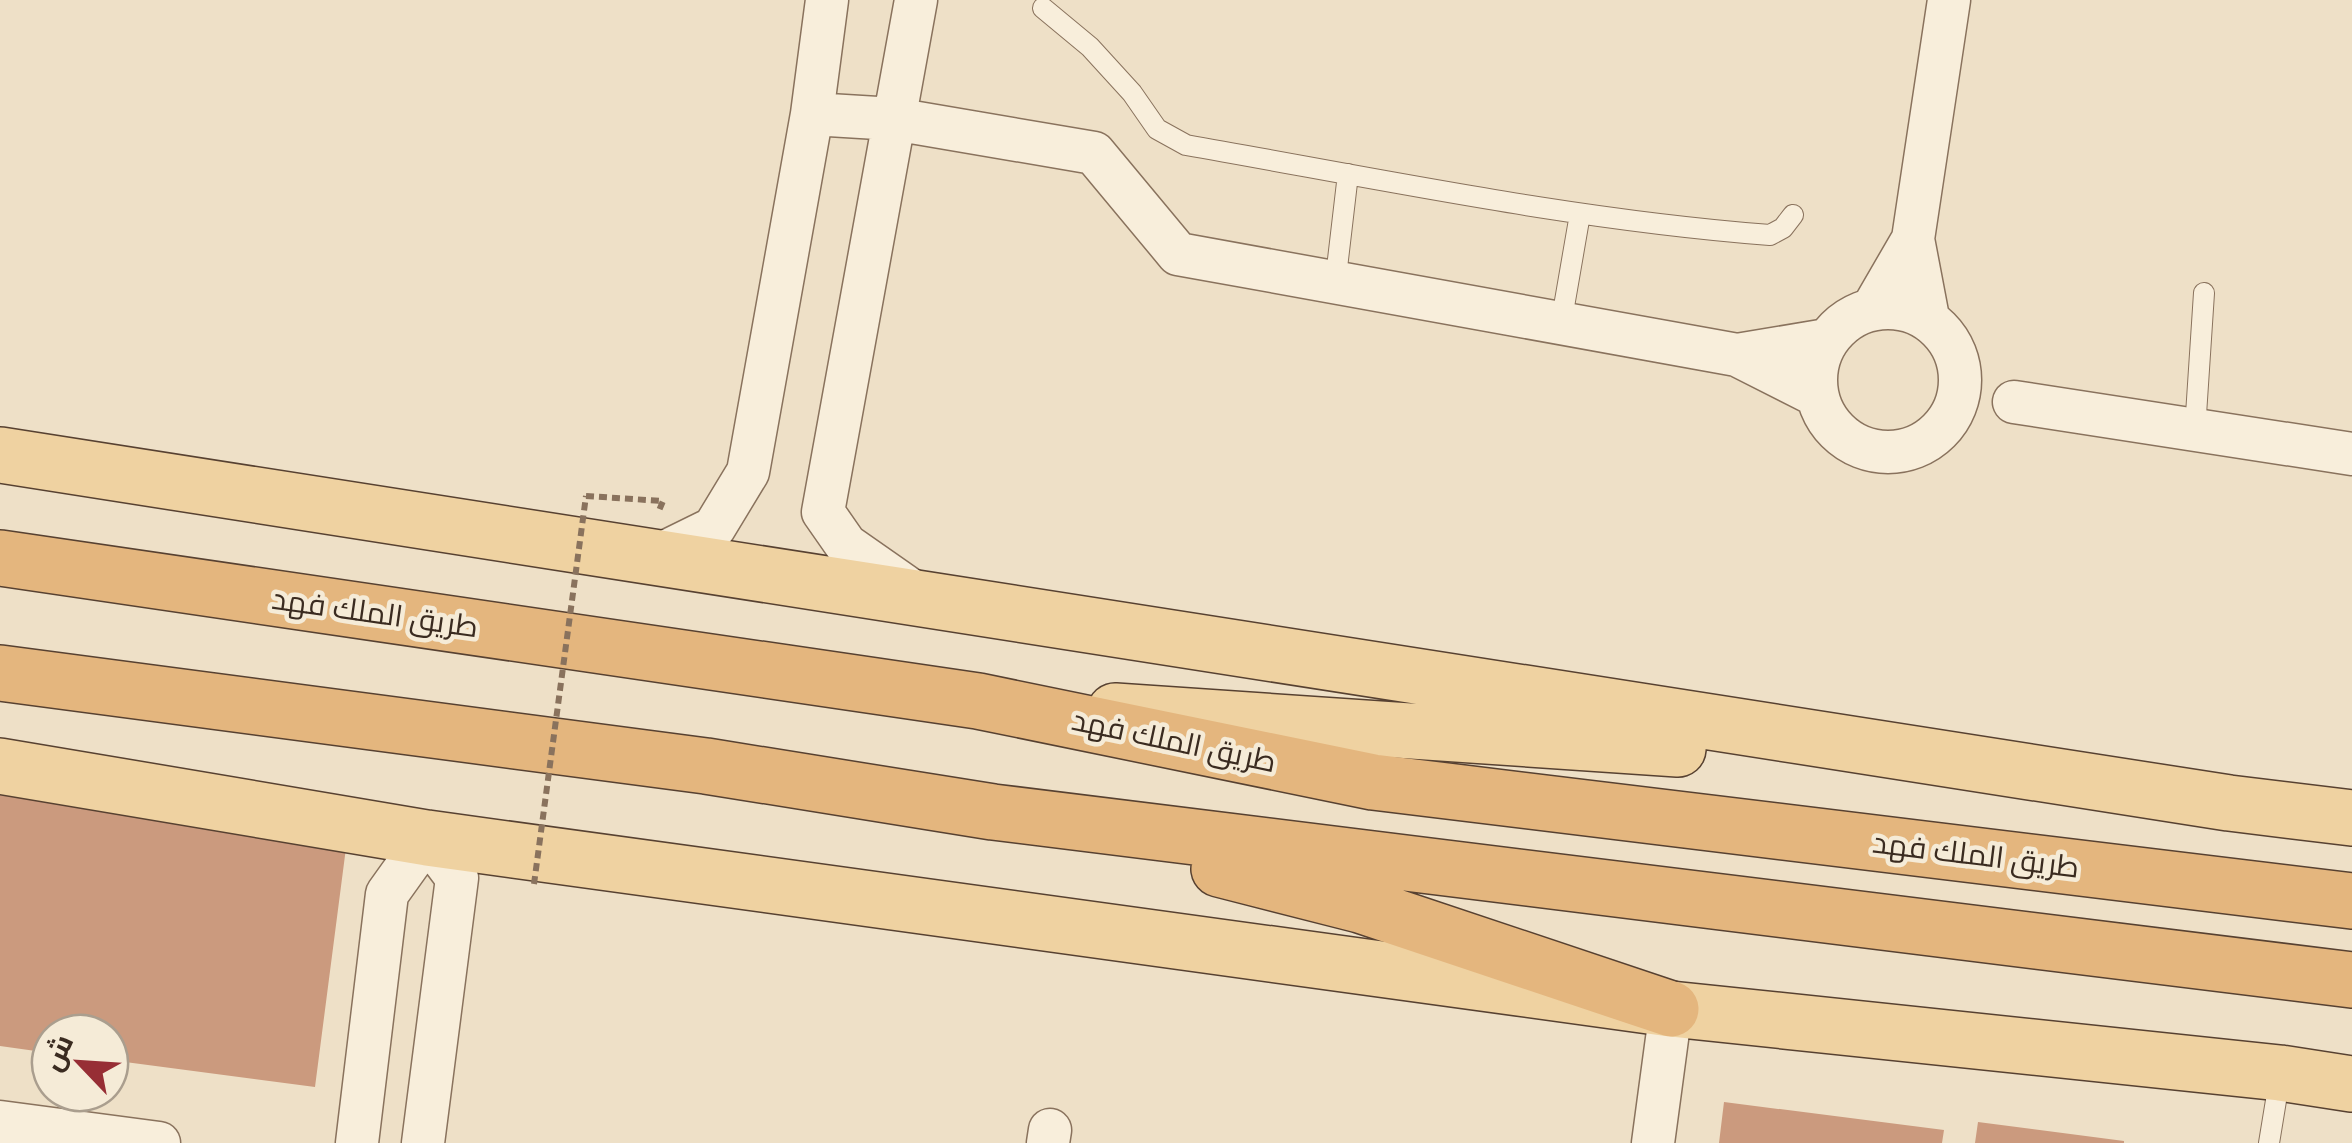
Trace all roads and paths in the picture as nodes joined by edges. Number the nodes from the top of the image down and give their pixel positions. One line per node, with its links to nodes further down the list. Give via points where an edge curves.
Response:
1 (828, 0): 5 (street)
2 (916, 0): 6 (street)
3 (1949, 0): 10 (street)
4 (1043, 8): 7 (lane, via 1090,47 1157,129 1186,145)
5 (812, 114): 6 (street); 27 (street, via 748,472 714,528)
6 (894, 119): 11 (street, via 1094,153 1178,254); 28 (street, via 822,512 846,545)
7 (1348, 174): 8 (lane); 11 (lane)
8 (1580, 214): 9 (lane, via 1770,235); 15 (lane)
9 (1793, 215)
10 (1912, 240): 13 (street); 14 (street)
11 (1335, 285): 15 (street)
12 (2204, 294): 22 (lane)
13 (1873, 308): 14 (street, via 1902,308); 16 (street, via 1847,319)
14 (1928, 318): 18 (street, via 1948,338)
15 (1561, 324): 17 (street)
16 (1827, 340): 17 (street); 19 (street, via 1816,366)
17 (1737, 355): 19 (street)
18 (1959, 364): 20 (street); 21 (street, via 1960,393)
19 (1816, 395): 21 (street, via 1827,421 1848,442 1874,452 1902,451 1928,440)
20 (2014, 402): 21 (street); 22 (street)
21 (1948, 420)
22 (2196, 430): 23 (street)
23 (2352, 454)
24 (0, 455): 27 (main road)
25 (586, 496): 36 (path, bridge)
26 (0, 558): 30 (highway, طريق الملك فهد)
27 (655, 558): 28 (main road)
28 (923, 600): 32 (main road)
29 (0, 673): 33 (highway, via 706,766)
30 (978, 701): 32 (main road); 37 (highway, طريق الملك فهد, via 1373,782)
31 (0, 766): 35 (main road)
32 (2000, 768): 34 (main road)
33 (993, 812): 38 (highway); 39 (highway, via 1360,905)
34 (2352, 818)
35 (427, 838): 39 (main road); 44 (street, via 387,894); 45 (street, via 457,878)
36 (534, 884)
37 (2352, 901)
38 (2352, 980)
39 (1671, 1009): 40 (main road); 46 (street)
40 (2280, 1073): 41 (main road); 47 (lane)
41 (2352, 1084)
42 (0, 1122): 43 (street)
43 (159, 1143)
44 (357, 1143)
45 (423, 1143)
46 (1653, 1143)
47 (2269, 1143)

